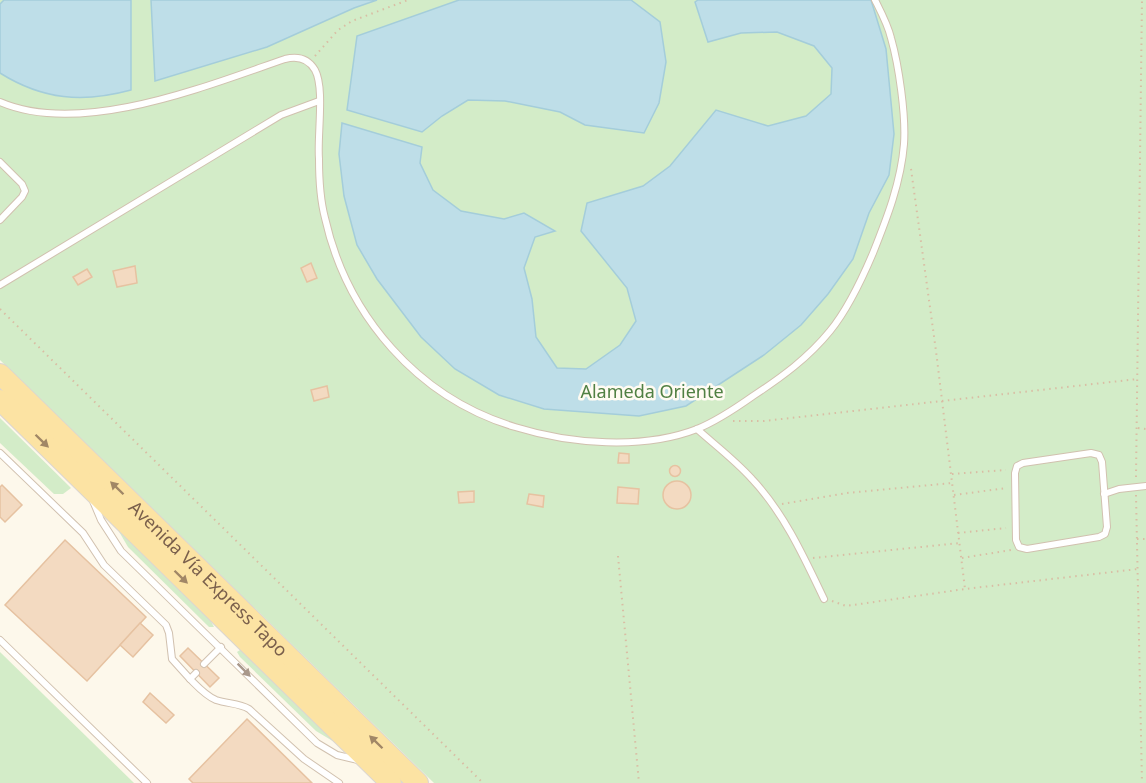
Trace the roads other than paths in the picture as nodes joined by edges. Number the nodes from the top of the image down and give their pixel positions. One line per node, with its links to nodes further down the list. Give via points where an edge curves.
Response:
1 (875, 0): 9 (lane, via 891,38 904,144 898,181 867,268 832,328 812,351 790,371)
2 (319, 100): 3 (lane, via 319,80 310,63 301,58 285,58 198,89 113,110 43,114); 6 (lane, via 281,115); 9 (lane, via 318,158 324,215 336,260 362,310 406,364 457,403 516,428 608,442 655,440)
3 (0, 102)
4 (0, 162): 5 (lane, via 25,191)
5 (0, 220)
6 (0, 285)
7 (0, 374): 26 (main road, Avenida Vía Express Tapo, one-way to 7)
8 (0, 400): 11 (main road, Avenida Vía Express Tapo, one-way to 11)
9 (697, 429): 14 (lane, via 752,477 774,505)
10 (0, 453): 21 (lane, via 82,533 104,565 165,625 172,659)
11 (86, 484): 17 (lane, via 101,520 121,552); 22 (main road, Avenida Vía Express Tapo, one-way to 22)
12 (1146, 486): 13 (lane)
13 (1104, 494): 13 (lane, via 1107,527 1102,536 1027,549 1019,547 1015,470 1023,463 1095,453 1102,462)
14 (824, 599)
15 (0, 640): 18 (lane)
16 (0, 647): 18 (lane)
17 (220, 647): 19 (lane); 22 (lane, one-way to 22, via 317,743 337,755)
18 (11, 651): 23 (lane)
19 (204, 664)
20 (196, 673): 21 (lane)
21 (190, 679): 24 (lane, via 209,697 249,709 304,759)
22 (370, 762): 25 (main road, Avenida Vía Express Tapo)
23 (147, 783)
24 (339, 783)
25 (391, 783)
26 (418, 783)

